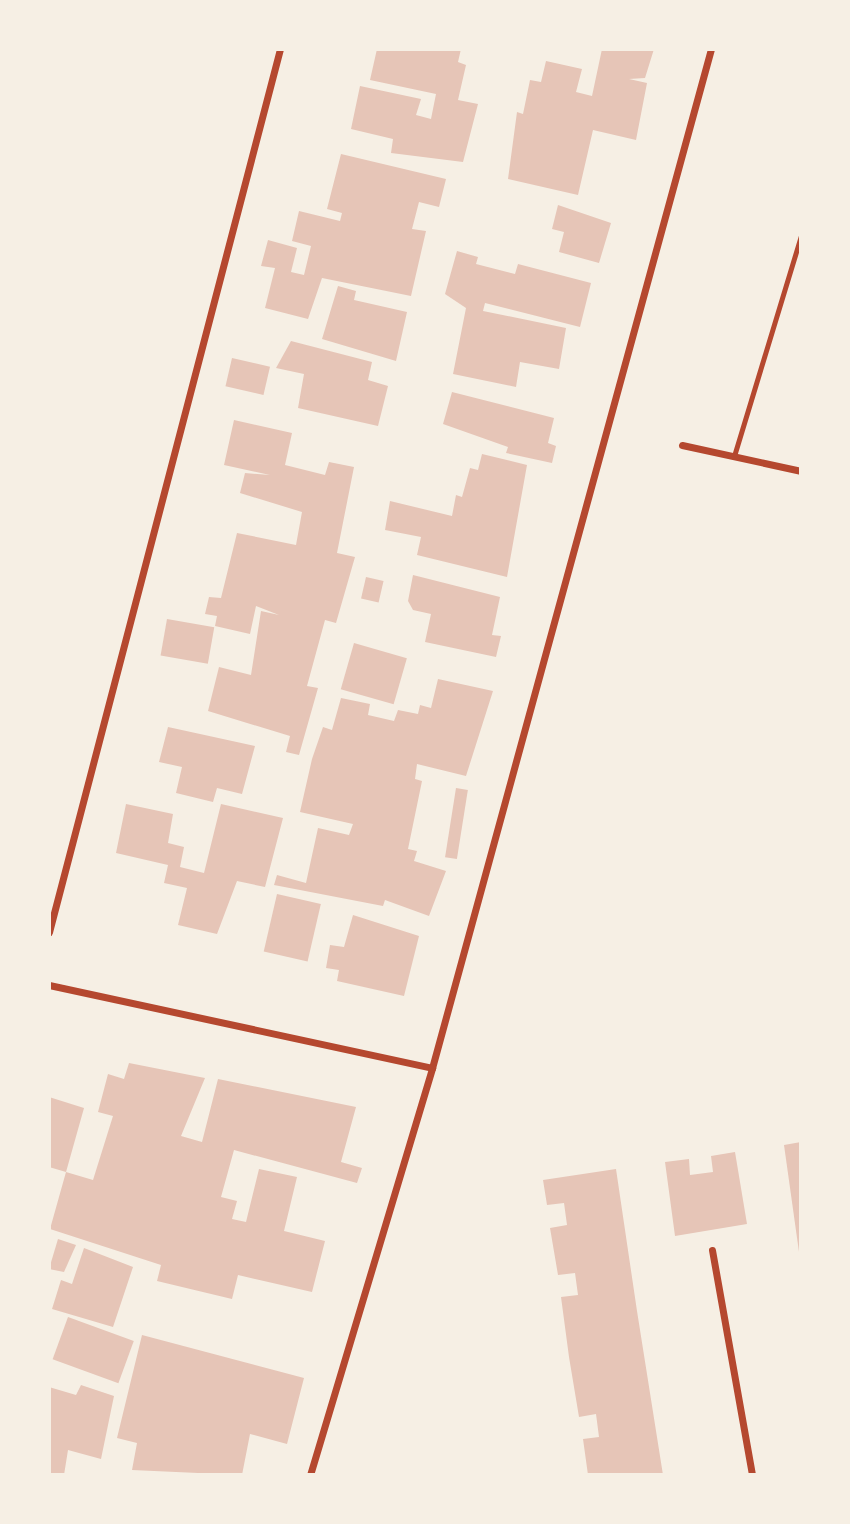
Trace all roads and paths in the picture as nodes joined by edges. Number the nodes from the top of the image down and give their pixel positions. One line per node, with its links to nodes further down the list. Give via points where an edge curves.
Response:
1 (280, 49): 7 (street)
2 (710, 49): 9 (street)
3 (801, 236): 5 (lane)
4 (682, 445): 5 (street)
5 (734, 456): 6 (street)
6 (801, 471)
7 (49, 932)
8 (49, 985): 9 (street)
9 (432, 1068): 11 (street)
10 (712, 1250): 12 (street)
11 (310, 1475)
12 (752, 1475)

